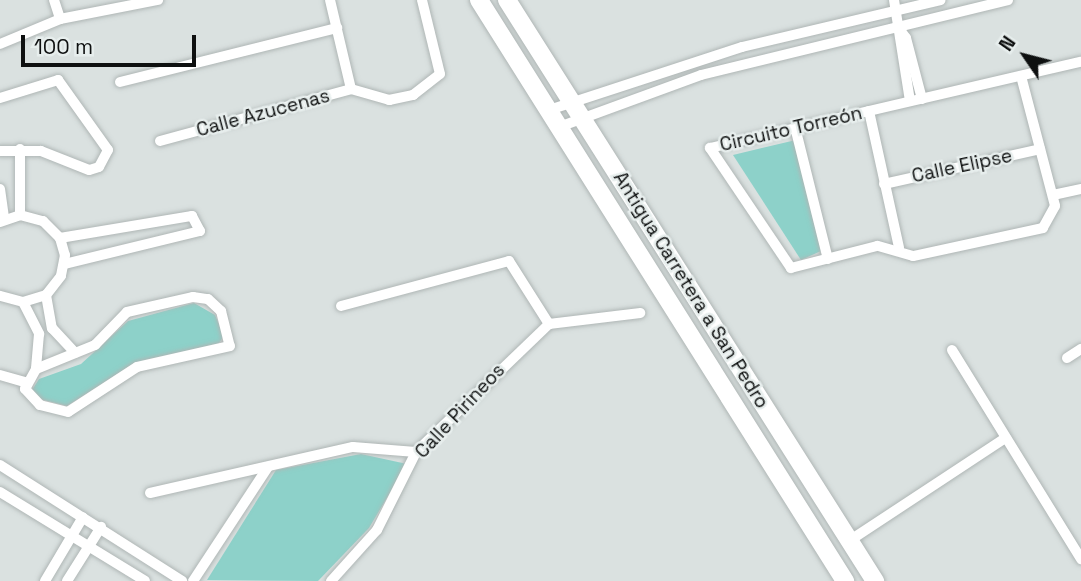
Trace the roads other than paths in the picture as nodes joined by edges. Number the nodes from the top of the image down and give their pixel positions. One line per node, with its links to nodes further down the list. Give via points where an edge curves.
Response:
1 (54, 0): 10 (street)
2 (158, 0): 10 (street)
3 (330, 0): 12 (street)
4 (422, 0): 17 (street, Calle Azucenas, via 440,74 413,95 388,100)
5 (479, 0): 21 (main road, Antigua Carretera a San Pedro)
6 (507, 0): 19 (main road, Antigua Carretera a San Pedro)
7 (941, 0): 9 (street)
8 (1008, 0): 11 (street)
9 (895, 6): 11 (street); 19 (street)
10 (60, 19): 13 (street)
11 (897, 26): 20 (street, via 906,38); 23 (street, via 701,75)
12 (337, 28): 16 (street); 17 (street)
13 (0, 44)
14 (1081, 62): 15 (street, Circuito Torreón)
15 (1021, 76): 20 (street, Circuito Torreón); 28 (street)
16 (120, 82)
17 (351, 89): 26 (street, Calle Azucenas)
18 (0, 98): 27 (street, via 58,80 108,150 99,167 89,170)
19 (571, 100): 21 (street); 23 (main road, Antigua Carretera a San Pedro)
20 (916, 100): 22 (street, Circuito Torreón)
21 (549, 110): 24 (main road, Antigua Carretera a San Pedro)
22 (869, 110): 25 (street, Circuito Torreón); 30 (street)
23 (582, 117): 24 (street); 62 (main road, Antigua Carretera a San Pedro)
24 (559, 127): 71 (main road, Antigua Carretera a San Pedro)
25 (795, 127): 38 (street); 38 (street, Circuito Torreón, via 710,148 784,263 800,269)
26 (160, 141)
27 (20, 149): 29 (street); 34 (street)
28 (1040, 149): 30 (street, Calle Elipse); 33 (street)
29 (0, 151)
30 (884, 184): 37 (street)
31 (0, 189): 35 (street)
32 (1081, 189): 33 (street)
33 (1053, 195): 37 (street, via 1050,221 913,256)
34 (20, 215): 35 (street); 36 (street, via 43,221)
35 (2, 221)
36 (60, 239): 39 (street); 39 (street, via 191,216 200,232)
37 (898, 248): 38 (street, Circuito Torreón, via 877,246)
38 (828, 259)
39 (65, 264): 40 (street)
40 (46, 295): 42 (street); 48 (street, via 52,328)
41 (0, 296): 42 (street)
42 (23, 302): 50 (street, via 38,334)
43 (341, 306): 45 (street, via 509,261)
44 (640, 313): 45 (street)
45 (549, 324): 54 (street, Calle Pirineos)
46 (1081, 349): 49 (street)
47 (952, 350): 53 (street)
48 (75, 353): 50 (street); 52 (street, via 95,345 127,312 193,297 208,299 221,311 232,340 223,351 137,368 68,412 40,405)
49 (1067, 358)
50 (36, 369): 52 (street)
51 (0, 375): 52 (street)
52 (25, 382)
53 (1004, 438): 62 (street); 64 (street)
54 (416, 452): 56 (street, via 353,447); 70 (street, Calle Pirineos, via 377,530)
55 (0, 465): 59 (street)
56 (268, 467): 58 (street); 69 (street)
57 (0, 492): 61 (street)
58 (150, 493)
59 (83, 517): 60 (street); 61 (street)
60 (101, 527): 63 (street); 68 (street)
61 (71, 537): 63 (street); 65 (street)
62 (849, 541): 72 (main road, Antigua Carretera a San Pedro)
63 (88, 547): 66 (street); 67 (street)
64 (1081, 559)
65 (45, 581)
66 (67, 581)
67 (145, 581)
68 (182, 581)
69 (193, 581)
70 (331, 581)
71 (845, 581)
72 (875, 581)

